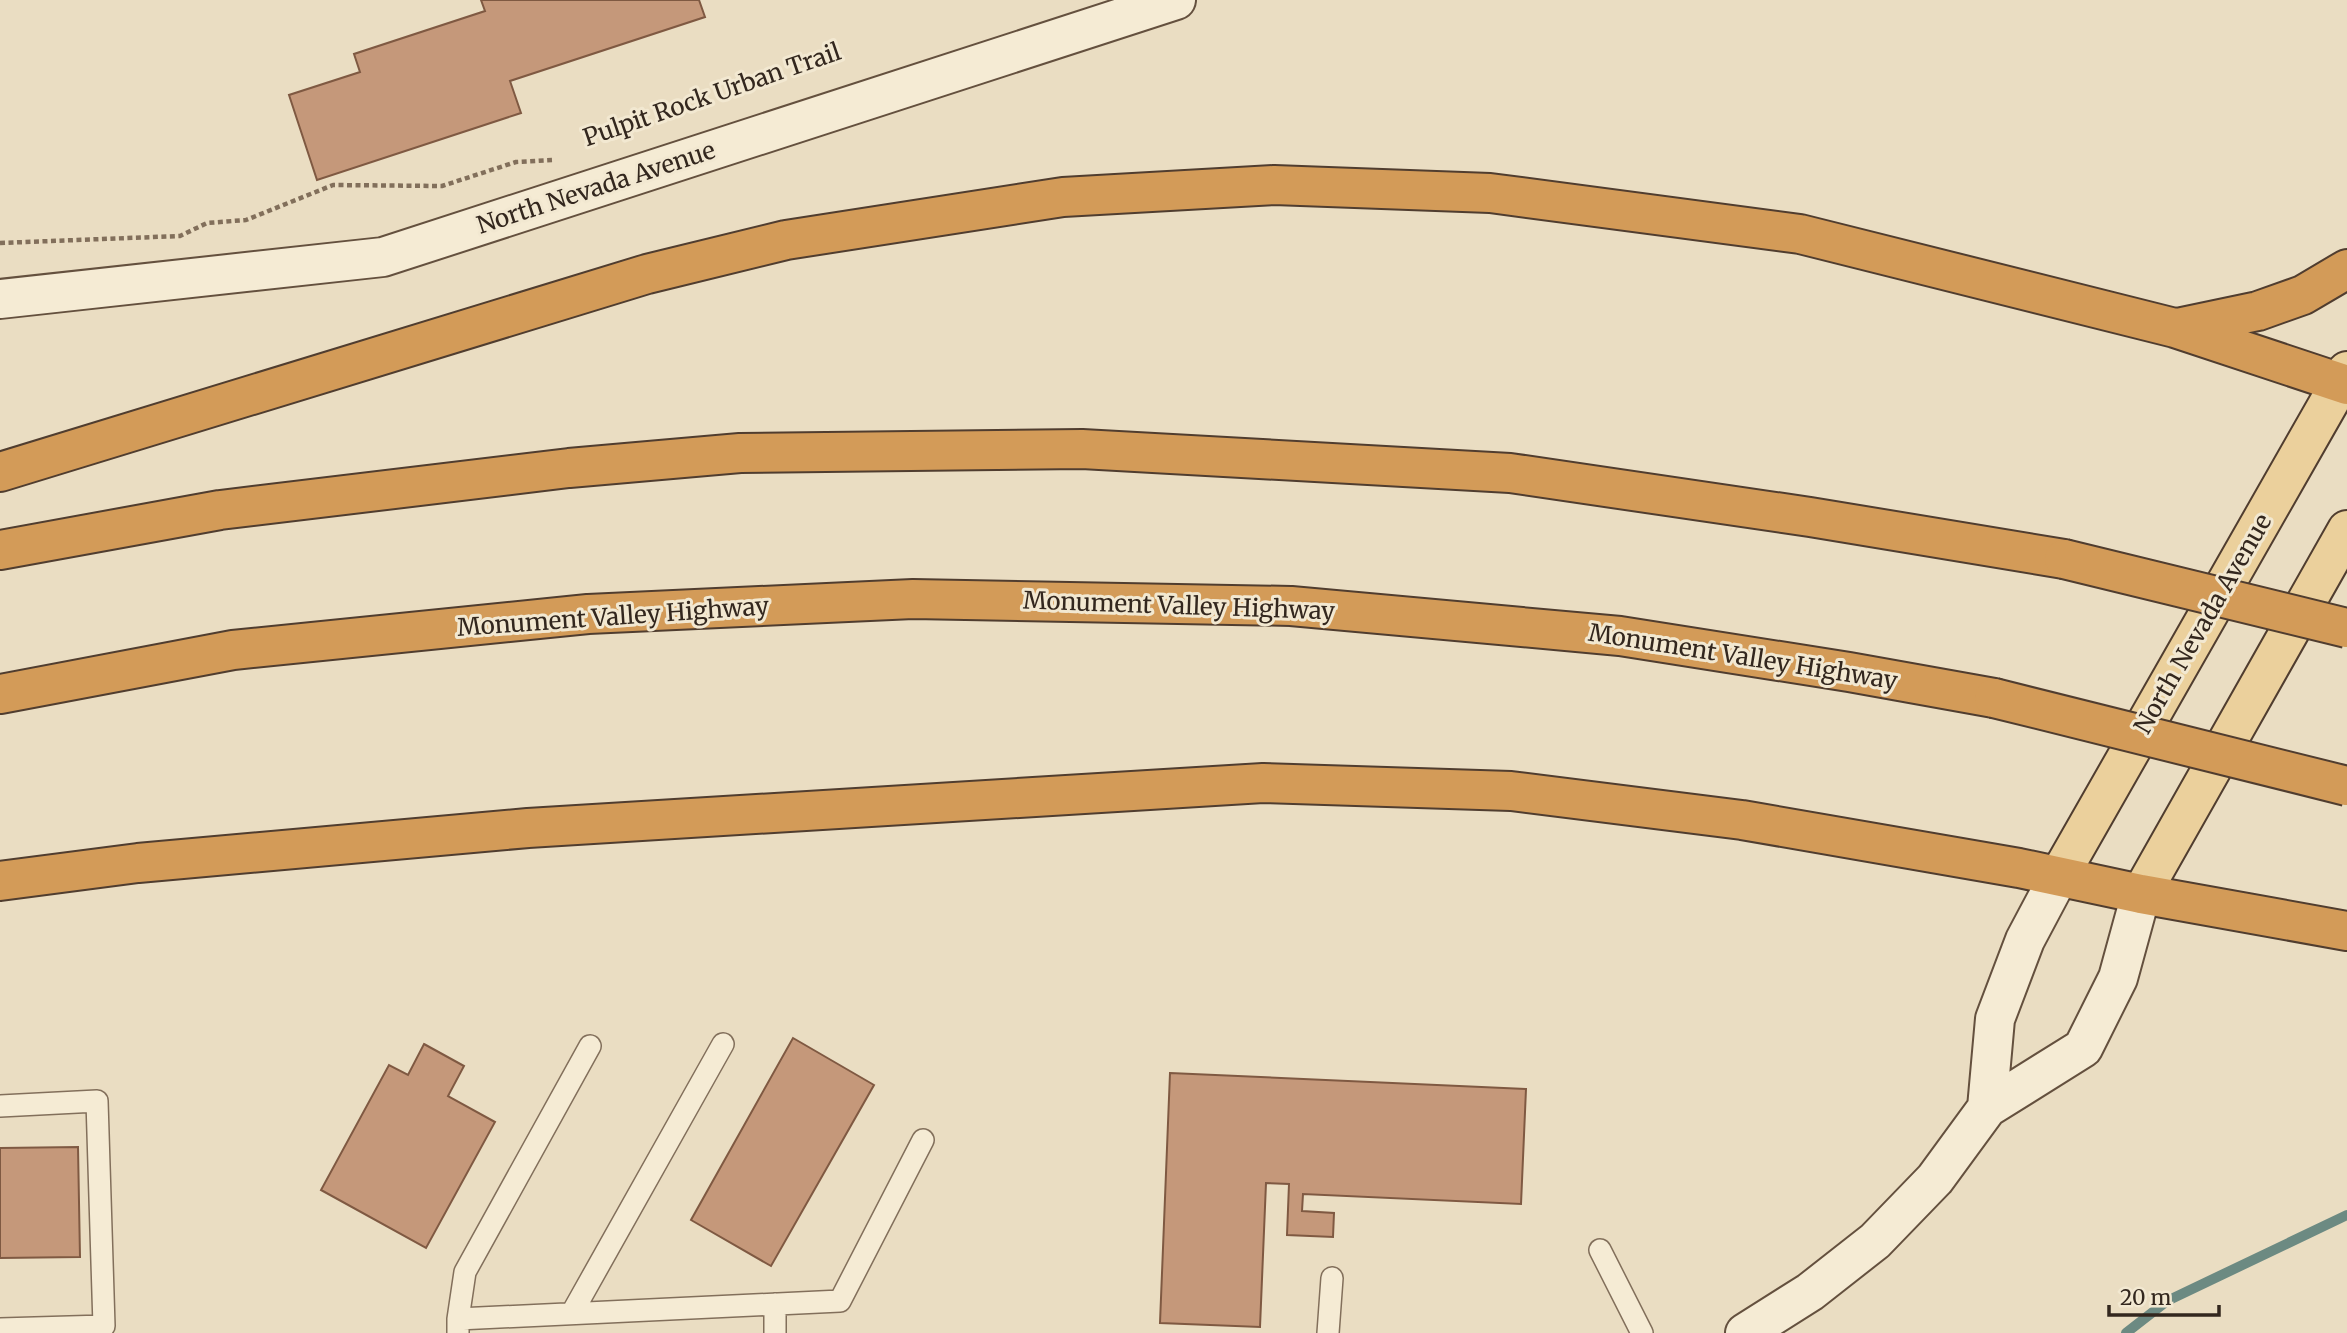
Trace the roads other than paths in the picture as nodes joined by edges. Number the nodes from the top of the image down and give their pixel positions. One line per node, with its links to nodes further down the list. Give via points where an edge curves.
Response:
1 (1176, 0): 2 (main road, North Nevada Avenue)
2 (1109, 10): 4 (main road, North Nevada Avenue, via 383,257)
3 (2347, 269): 5 (highway, via 2303,295 2258,311)
4 (0, 299)
5 (2175, 328): 6 (highway); 7 (highway, via 1800,234 1490,193 1274,185 1063,197 786,240 647,274)
6 (2345, 379): 13 (main road, North Nevada Avenue)
7 (0, 472)
8 (2347, 530): 15 (main road)
9 (0, 550): 10 (highway, bridge, via 220,510 569,468 740,453 1082,449 1510,473 2064,559)
10 (2347, 628)
11 (0, 694): 12 (highway, Monument Valley Highway, bridge, via 233,650 588,614 913,599 1291,606 1620,636 1849,672 1994,698)
12 (2347, 786)
13 (2059, 876): 14 (highway, via 1742,820 1511,791 1263,783 528,828 138,863); 15 (highway); 20 (main road, via 2025,940 1995,1019)
14 (0, 881)
15 (2141, 894): 16 (highway); 20 (main road, via 2118,978 2083,1048)
16 (2347, 931)
17 (723, 1044): 25 (lane)
18 (590, 1046): 26 (lane, via 465,1272)
19 (0, 1106): 27 (lane, via 97,1101 104,1326)
20 (1987, 1108): 31 (main road, via 1935,1179 1875,1241 1810,1292)
21 (923, 1140): 24 (lane, via 840,1301)
22 (1600, 1250): 30 (lane)
23 (1332, 1278): 29 (lane)
24 (775, 1304): 25 (lane); 28 (lane)
25 (572, 1313): 26 (lane)
26 (458, 1326)
27 (0, 1329)
28 (775, 1333)
29 (1328, 1333)
30 (1642, 1333)
31 (1745, 1333)

